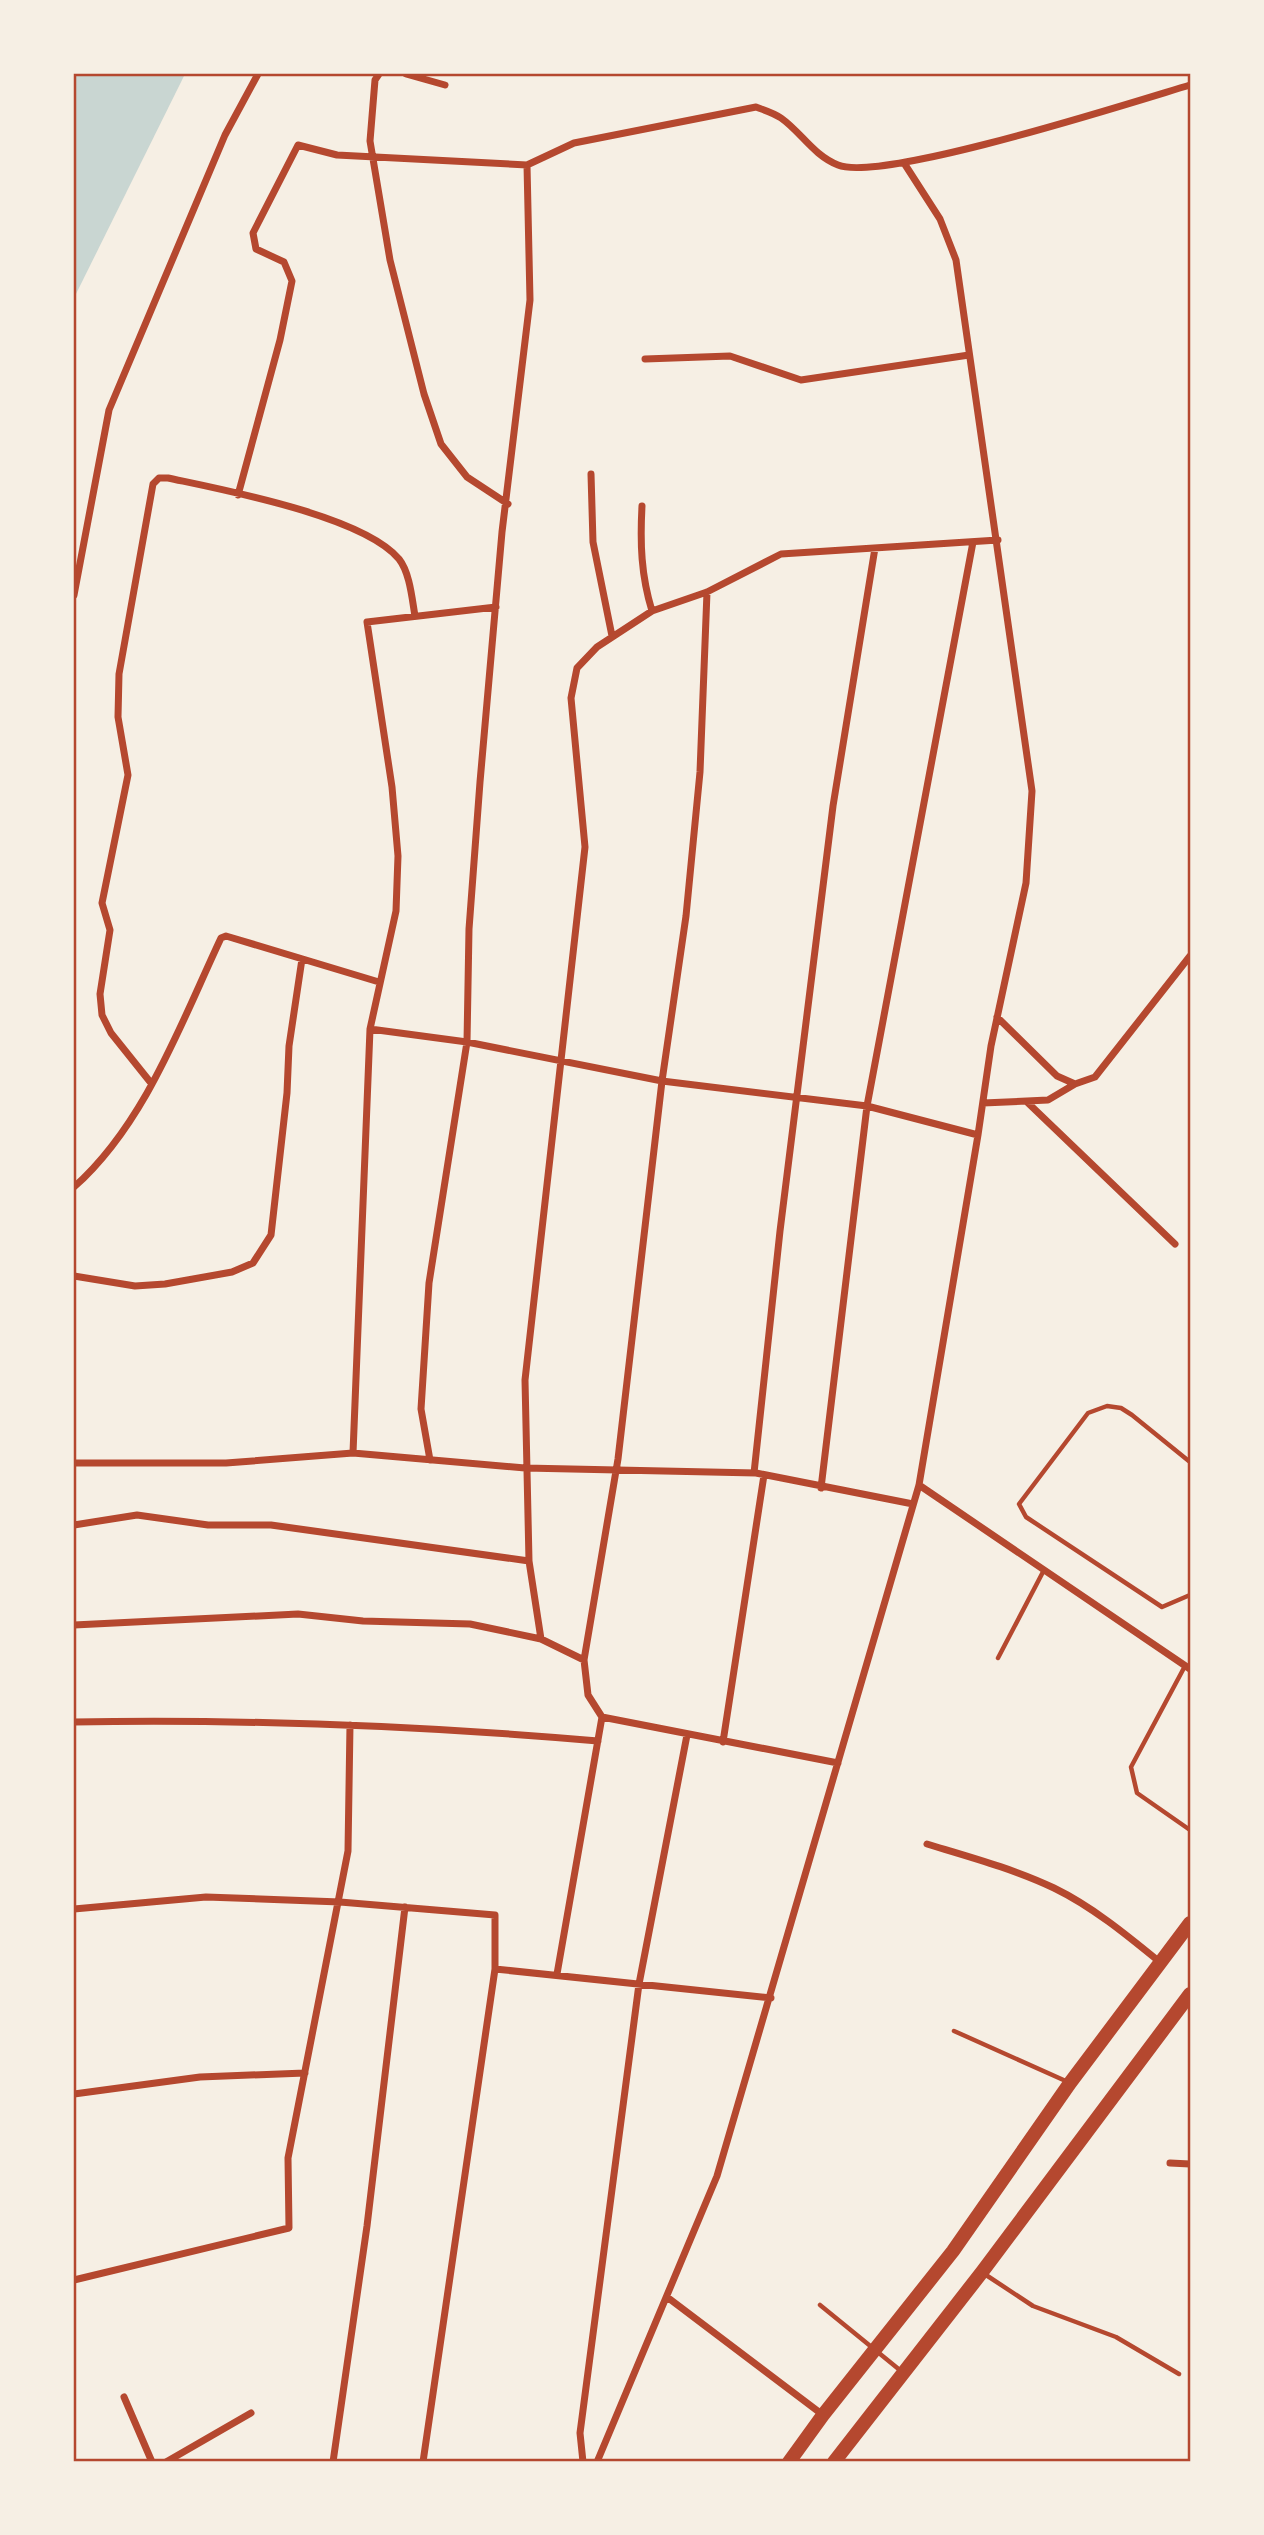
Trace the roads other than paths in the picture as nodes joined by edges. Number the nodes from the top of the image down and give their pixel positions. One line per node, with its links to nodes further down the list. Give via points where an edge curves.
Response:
1 (258, 74): 19 (street, via 225,135 110,410)
2 (379, 74): 6 (street, via 372,120)
3 (406, 74): 4 (street)
4 (444, 85)
5 (1191, 85): 7 (street)
6 (373, 158): 8 (street); 12 (street, via 298,145 253,233 256,249 284,262 292,281); 13 (street, via 390,260 441,444 467,477)
7 (904, 163): 8 (street, via 840,166 814,151 780,118 756,107 574,143); 9 (street, via 951,239)
8 (527, 165): 13 (street, via 530,300)
9 (969, 355): 10 (street, via 801,380 730,356); 15 (street)
10 (645, 359)
11 (591, 474): 23 (street, via 593,542)
12 (238, 495): 22 (street, via 351,527 379,544 400,560); 32 (street, via 168,478 153,484 119,674 118,717 128,775 102,903 110,930 100,993 102,1015 111,1032)
13 (508, 504): 20 (street)
14 (642, 506): 21 (street, via 640,554)
15 (998, 540): 16 (street); 27 (street, via 1032,791 1026,883)
16 (974, 542): 17 (street); 37 (street)
17 (875, 548): 18 (street, via 781,555); 34 (street, via 833,806)
18 (707, 592): 21 (street); 31 (street, via 700,772 686,916)
19 (74, 595)
20 (496, 607): 22 (street); 29 (street, via 469,929)
21 (652, 611): 23 (street)
22 (415, 616): 26 (street, via 367,622 398,856 396,911)
23 (612, 636): 30 (street, via 577,668 571,698 585,847)
24 (1191, 956): 33 (street, via 1095,1077)
25 (302, 959): 26 (street); 32 (street, via 221,938); 41 (street, via 271,1235 253,1263 221,1275 165,1284 135,1286)
26 (379, 982): 28 (street)
27 (997, 1017): 33 (street, via 1057,1076); 36 (street)
28 (370, 1029): 29 (street); 42 (street)
29 (467, 1042): 30 (street); 43 (street, via 429,1283 421,1409)
30 (562, 1063): 31 (street); 46 (street, via 525,1380)
31 (662, 1081): 34 (street); 47 (street)
32 (150, 1083): 39 (street, via 115,1140)
33 (1075, 1084): 35 (street, via 1048,1100)
34 (796, 1098): 37 (street); 48 (street)
35 (1027, 1102): 36 (street); 40 (street)
36 (983, 1103): 38 (street)
37 (867, 1106): 38 (street); 51 (street)
38 (978, 1135): 50 (street)
39 (74, 1187)
40 (1175, 1244)
41 (74, 1276)
42 (354, 1452): 43 (street); 45 (street, via 226,1463)
43 (430, 1460): 46 (street)
44 (1191, 1462): 56 (lane, via 1132,1415 1107,1406 1088,1413 1020,1504 1026,1517 1162,1607)
45 (74, 1463)
46 (525, 1468): 47 (street); 54 (street)
47 (616, 1470): 48 (street); 60 (street)
48 (754, 1473): 49 (street)
49 (764, 1475): 51 (street); 67 (street)
50 (919, 1485): 52 (street); 55 (street)
51 (821, 1488): 52 (street)
52 (913, 1504): 68 (street)
53 (74, 1525): 54 (street, via 137,1516 208,1525 271,1525)
54 (529, 1561): 58 (street)
55 (1045, 1569): 59 (lane); 61 (street)
56 (1191, 1595)
57 (74, 1625): 58 (street, via 298,1614 470,1624)
58 (541, 1639): 60 (street)
59 (998, 1658)
60 (584, 1660): 62 (street, via 588,1695)
61 (1188, 1667): 69 (lane, via 1131,1767 1137,1793)
62 (602, 1717): 65 (street); 66 (street)
63 (74, 1722): 64 (street)
64 (350, 1725): 66 (street); 71 (street, via 348,1851)
65 (687, 1735): 67 (street); 78 (street)
66 (598, 1741): 77 (street)
67 (723, 1742): 68 (street)
68 (838, 1763): 80 (street)
69 (1191, 1830)
70 (927, 1844): 75 (street, via 1056,1889 1115,1926)
71 (340, 1902): 72 (street); 73 (street, via 206,1897); 82 (street)
72 (405, 1907): 76 (street, via 495,1915); 99 (street)
73 (74, 1909)
74 (1191, 1923): 75 (main road)
75 (1161, 1963): 83 (main road)
76 (495, 1969): 77 (street); 100 (street)
77 (557, 1974): 78 (street)
78 (639, 1983): 80 (street); 101 (street, via 580,2432)
79 (1191, 1994): 87 (main road)
80 (771, 1998): 89 (street, via 717,2176)
81 (954, 2031): 83 (lane)
82 (304, 2073): 84 (street, via 200,2077); 88 (street, via 288,2158 289,2228)
83 (1070, 2083): 91 (main road, via 953,2252)
84 (74, 2094)
85 (1170, 2163): 86 (street)
86 (1191, 2164)
87 (982, 2272): 92 (main road); 93 (lane, via 1032,2306 1116,2337)
88 (74, 2280)
89 (667, 2297): 96 (street); 102 (street)
90 (820, 2305): 91 (lane)
91 (875, 2349): 92 (lane); 96 (main road)
92 (903, 2373): 104 (main road)
93 (1179, 2374)
94 (124, 2397): 97 (street)
95 (251, 2413): 98 (street)
96 (823, 2414): 103 (main road)
97 (152, 2462)
98 (166, 2462)
99 (333, 2462)
100 (423, 2462)
101 (583, 2462)
102 (597, 2462)
103 (789, 2462)
104 (834, 2462)

